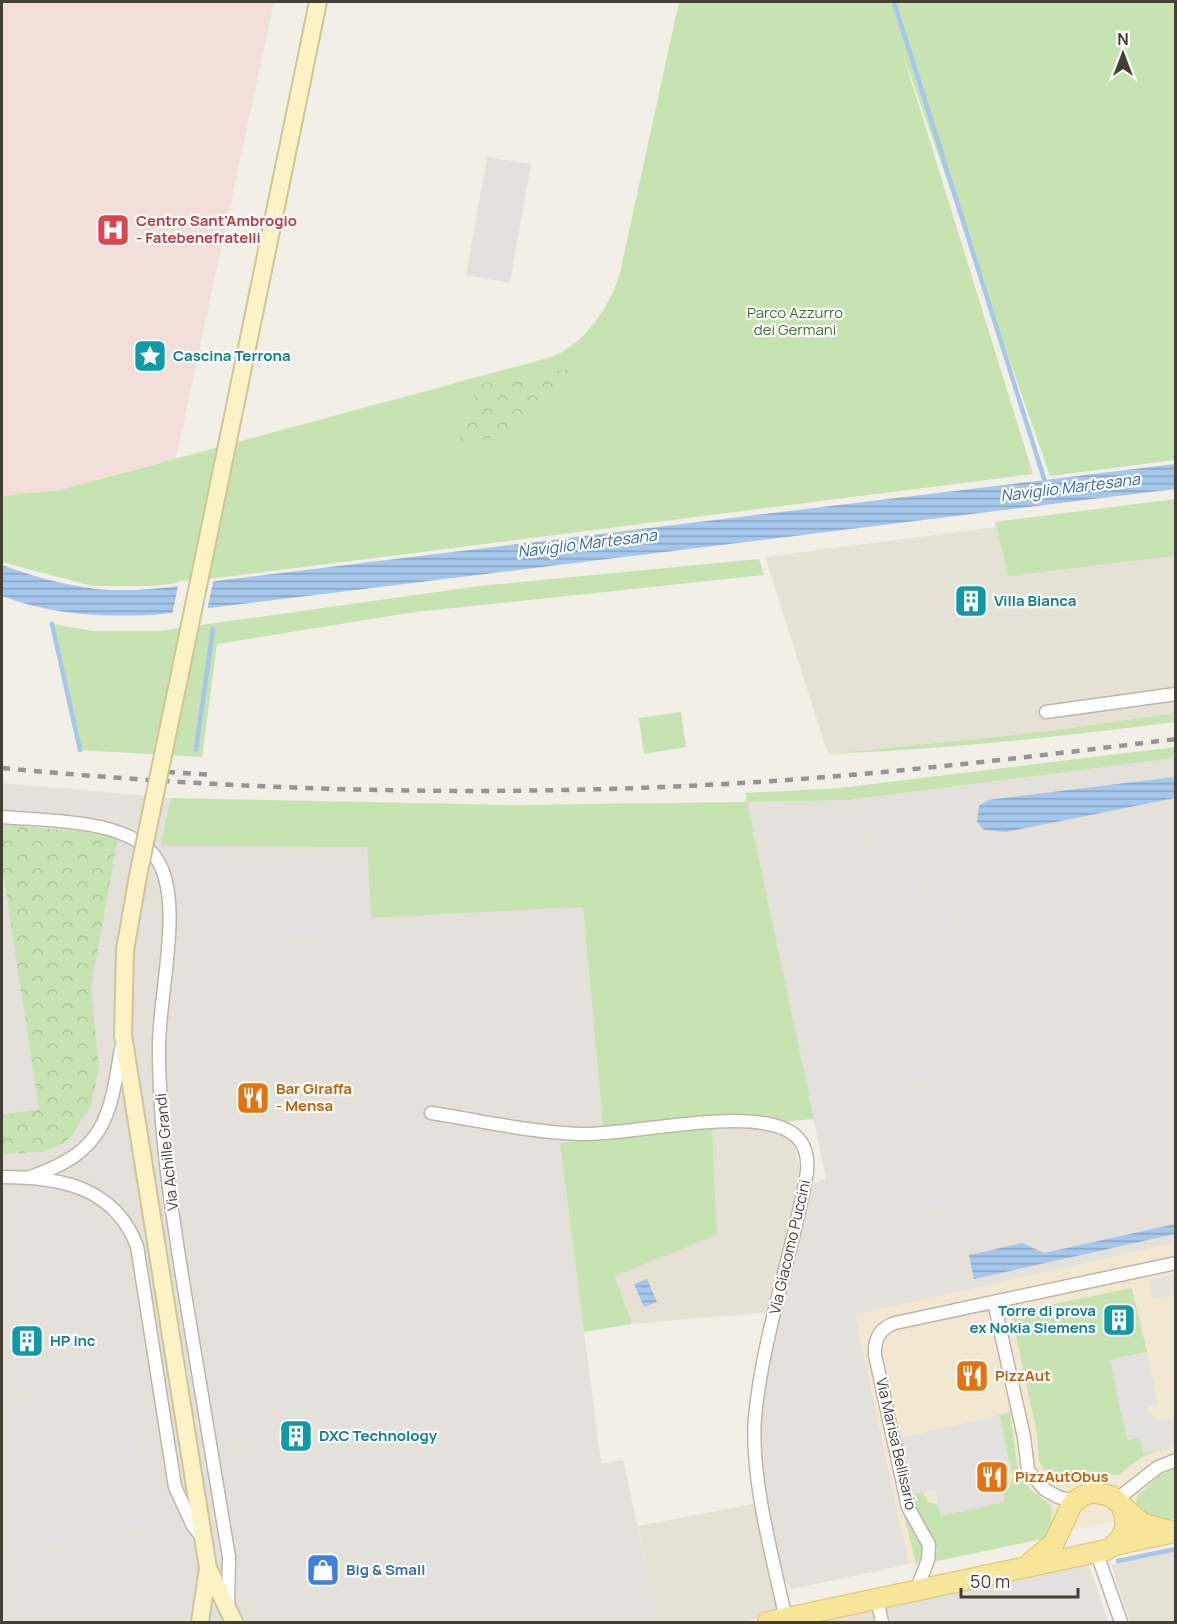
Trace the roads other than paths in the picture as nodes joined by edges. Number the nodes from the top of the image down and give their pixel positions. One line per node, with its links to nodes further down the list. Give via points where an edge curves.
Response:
1 (318, 2): 5 (main road, bridge, via 138,876 125,950)
2 (1176, 694): 3 (street)
3 (1046, 712)
4 (2, 817): 21 (street, Via Achille Grandi, via 111,829 149,850 165,875 170,910 158,1048 162,1133 229,1557)
5 (123, 1035): 8 (street, via 112,1101 102,1129 73,1157); 15 (main road)
6 (431, 1113): 23 (street, Via Giacomo Puccini, via 582,1134 745,1121 779,1127 799,1139 807,1172 761,1376 755,1429)
7 (2, 1177): 8 (street)
8 (28, 1177): 15 (street, via 57,1181 100,1197 130,1229 137,1246 175,1487 193,1526)
9 (1176, 1263): 10 (street)
10 (994, 1302): 13 (street, via 1028,1470 1040,1487); 19 (street, Via Marisa Bellisario, via 896,1323 883,1329 876,1341 875,1355 908,1507 929,1545 928,1560)
11 (1176, 1460): 12 (street, via 1158,1467)
12 (1119, 1504): 13 (main road, via 1108,1494 1095,1492 1084,1494); 14 (main road, via 1143,1524); 16 (main road, via 1125,1527)
13 (1071, 1508): 16 (main road, via 1066,1526 1070,1537 1080,1547); 17 (main road, via 1054,1543)
14 (1175, 1532): 16 (main road)
15 (205, 1541): 18 (main road)
16 (1102, 1553): 17 (main road); 26 (street)
17 (1025, 1567): 19 (main road)
18 (208, 1568): 21 (main road); 24 (main road)
19 (916, 1591): 20 (main road)
20 (877, 1599): 22 (main road); 25 (street)
21 (231, 1616)
22 (810, 1618): 23 (main road)
23 (777, 1621)
24 (200, 1623)
25 (882, 1623)
26 (1121, 1623)

